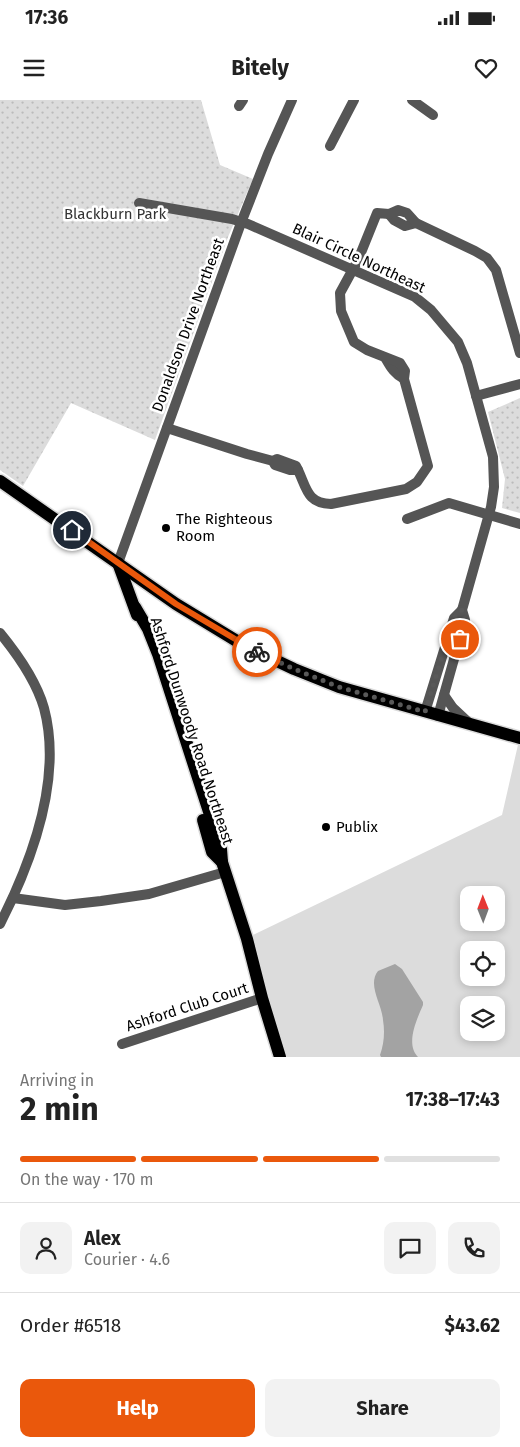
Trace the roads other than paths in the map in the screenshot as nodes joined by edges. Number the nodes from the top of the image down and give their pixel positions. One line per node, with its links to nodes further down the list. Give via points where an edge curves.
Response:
1 (292, 100): 7 (street, Donaldson Drive Northeast)
2 (354, 100): 5 (street)
3 (412, 100): 4 (street)
4 (433, 114)
5 (330, 146)
6 (138, 203): 7 (street, Blair Circle Northeast)
7 (241, 222): 8 (street, Blair Circle Northeast); 12 (street, Donaldson Drive Northeast)
8 (352, 270): 9 (street, via 377,213 389,214 398,210 407,213 416,223 487,258 496,270); 11 (street, Blair Circle Northeast, via 415,297 431,310 458,342 468,363); 12 (street, via 340,293 341,311 354,342 386,359 397,376 404,379 428,466 417,482 406,489 321,504 311,498 298,470 294,471 278,459 273,461 247,454)
9 (520, 353)
10 (520, 384): 11 (street)
11 (476, 396): 14 (street, Blair Circle Northeast, via 493,457 494,487)
12 (167, 428): 17 (street, Donaldson Drive Northeast)
13 (0, 481): 17 (main road)
14 (488, 515): 15 (street, via 449,503); 16 (street); 18 (street, Blair Circle Northeast)
15 (407, 519)
16 (520, 524)
17 (118, 563): 21 (main road, via 176,604 245,646 339,687); 25 (main road, Ashford Dunwoody Road Northeast, via 173,722 212,852)
18 (462, 610): 20 (street, Blair Circle Northeast, via 465,620); 21 (street, Blair Circle Northeast, via 454,618)
19 (0, 633): 26 (street, via 32,679 44,707 48,731 45,803 38,833)
20 (444, 695): 22 (street, Blair Circle Northeast); 23 (street)
21 (425, 712): 22 (main road)
22 (438, 716): 23 (main road)
23 (471, 725): 24 (main road)
24 (520, 738)
25 (224, 867): 26 (street, via 149,894 65,905); 28 (main road, Ashford Dunwoody Road Northeast)
26 (13, 898): 27 (street)
27 (0, 924)
28 (262, 998): 29 (street, Ashford Club Court); 30 (main road, Ashford Dunwoody Road Northeast)
29 (122, 1044)
30 (280, 1057)

